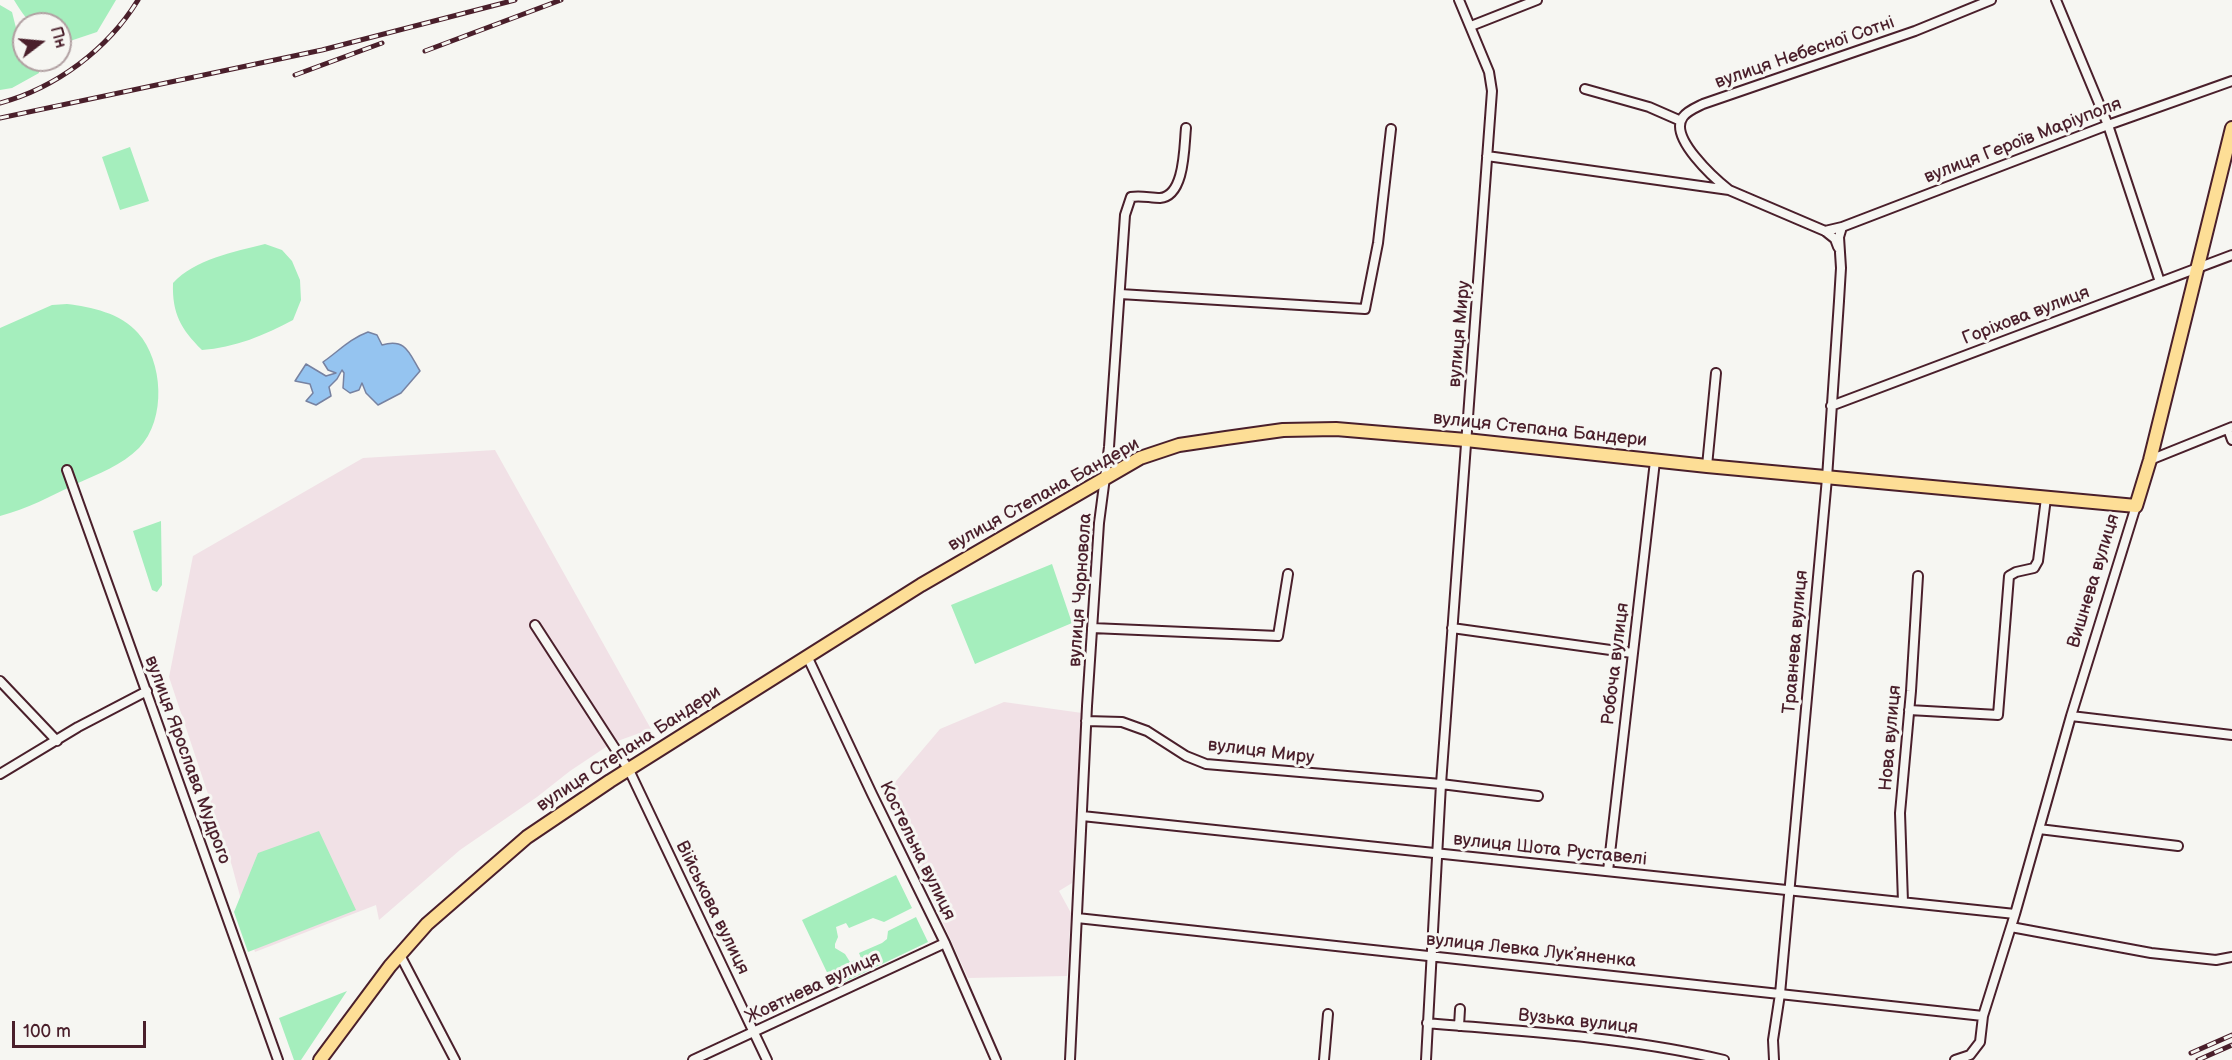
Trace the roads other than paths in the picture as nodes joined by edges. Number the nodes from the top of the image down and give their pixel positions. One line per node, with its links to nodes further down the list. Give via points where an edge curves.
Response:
1 (1459, 0): 5 (street, вулиця Миру)
2 (1537, 0): 5 (street)
3 (1991, 0): 8 (street, вулиця Небесної Сотні, via 1915,31 1703,104)
4 (2056, 0): 9 (street)
5 (1471, 26): 13 (street, вулиця Миру, via 1492,91)
6 (2232, 81): 9 (street, вулиця Героїв Маріуполя)
7 (1585, 89): 8 (street)
8 (1682, 121): 14 (street, via 1681,136)
9 (2108, 125): 17 (street, вулиця Героїв Маріуполя); 22 (street)
10 (1186, 128): 23 (street, вулиця Чорновола, via 1179,182 1173,193 1161,198 1131,197 1127,205)
11 (2232, 128): 21 (main road, Вишнева вулиця)
12 (1391, 129): 23 (street, via 1378,243 1365,309)
13 (1487, 156): 15 (street); 27 (street, вулиця Миру)
14 (1707, 172): 15 (street); 16 (street)
15 (1697, 185): 16 (street)
16 (1729, 190): 18 (street)
17 (1842, 227): 18 (street, вулиця Героїв Маріуполя); 19 (street, Травнева вулиця)
18 (1826, 231): 19 (street)
19 (1840, 251): 25 (street, Травнева вулиця)
20 (2232, 255): 21 (street, Горіхова вулиця)
21 (2197, 268): 22 (street, Горіхова вулиця); 29 (main road, Вишнева вулиця)
22 (2160, 282): 25 (street, Горіхова вулиця)
23 (1120, 294): 33 (street, вулиця Чорновола)
24 (1716, 374): 31 (street)
25 (1831, 406): 34 (street, Травнева вулиця)
26 (2230, 428): 28 (street); 29 (street)
27 (1466, 440): 30 (main road, вулиця Степана Бандери); 33 (main road, вулиця Степана Бандери, via 1336,429 1283,430 1179,445 1140,458); 41 (street, вулиця Миру)
28 (2232, 440)
29 (2150, 459): 36 (main road, Вишнева вулиця)
30 (1655, 461): 31 (main road, вулиця Степана Бандери); 42 (street, Робоча вулиця)
31 (1707, 466): 34 (main road, вулиця Степана Бандери)
32 (67, 470): 45 (street, вулиця Ярослава Мудрого)
33 (1106, 477): 40 (street, вулиця Чорновола); 43 (main road, вулиця Степана Бандери)
34 (1827, 478): 35 (main road, вулиця Степана Бандери); 60 (street, Травнева вулиця)
35 (2046, 498): 36 (main road, вулиця Степана Бандери); 46 (street, via 2038,561 2034,568 2009,576 1998,715)
36 (2136, 506): 47 (street, Вишнева вулиця)
37 (1288, 574): 40 (street, via 1278,636)
38 (1918, 576): 46 (street, Нова вулиця)
39 (535, 625): 51 (street, Військова вулиця)
40 (1092, 628): 48 (street, вулиця Чорновола)
41 (1452, 628): 42 (street); 53 (street, вулиця Миру)
42 (1632, 653): 59 (street, Робоча вулиця)
43 (807, 656): 51 (main road, вулиця Степана Бандери); 65 (street, Костельна вулиця)
44 (0, 681): 50 (street)
45 (147, 691): 50 (street); 76 (street, вулиця Ярослава Мудрого)
46 (1909, 710): 61 (street, Нова вулиця, via 1900,813)
47 (2071, 716): 49 (street); 56 (street, Вишнева вулиця)
48 (1086, 721): 53 (street, вулиця Миру, via 1122,722 1148,731 1206,764); 55 (street, вулиця Чорновола)
49 (2232, 735)
50 (57, 741): 52 (street)
51 (629, 770): 66 (main road, вулиця Степана Бандери, via 526,837 428,924); 74 (street, Військова вулиця)
52 (0, 774)
53 (1441, 784): 54 (street, вулиця Миру); 58 (street, вулиця Миру)
54 (1538, 796)
55 (1082, 816): 58 (street, вулиця Шота Руставелі); 63 (street, вулиця Чорновола)
56 (2039, 829): 57 (street); 62 (street, Вишнева вулиця)
57 (2178, 846)
58 (1438, 853): 59 (street, вулиця Шота Руставелі); 67 (street, вулиця Миру)
59 (1608, 871): 60 (street, вулиця Шота Руставелі)
60 (1788, 891): 61 (street, вулиця Шота Руставелі); 69 (street, Травнева вулиця)
61 (1903, 902): 62 (street, вулиця Шота Руставелі)
62 (2015, 914): 64 (street, Вишнева вулиця)
63 (1077, 918): 67 (street, вулиця Левка Лукʼяненка); 81 (street, вулиця Чорновола)
64 (2011, 927): 68 (street, via 2151,953 2216,960); 71 (street, Вишнева вулиця)
65 (945, 943): 74 (street, Жовтнева вулиця); 80 (street, Костельна вулиця)
66 (400, 955): 75 (main road, вулиця Степана Бандери, via 320,1060); 77 (street)
67 (1431, 955): 69 (street, вулиця Левка Лукʼяненка); 72 (street, вулиця Миру)
68 (2232, 957)
69 (1780, 994): 71 (street, вулиця Левка Лукʼяненка); 84 (street, Травнева вулиця)
70 (1460, 1009): 73 (street)
71 (1983, 1016): 85 (street, Вишнева вулиця, via 1980,1042 1970,1055)
72 (1427, 1023): 73 (street, Вузька вулиця); 82 (street, вулиця Миру)
73 (1459, 1026): 83 (street, Вузька вулиця, via 1632,1042)
74 (754, 1032): 78 (street, Жовтнева вулиця); 79 (street, Військова вулиця)
75 (322, 1057)
76 (278, 1060)
77 (455, 1060)
78 (693, 1060)
79 (767, 1060)
80 (996, 1060)
81 (1070, 1060)
82 (1426, 1060)
83 (1724, 1060)
84 (1774, 1060)
85 (1955, 1060)

